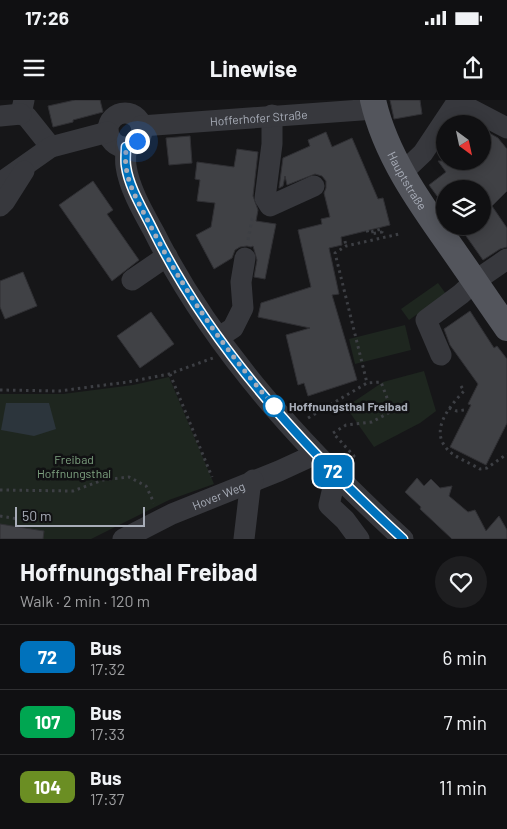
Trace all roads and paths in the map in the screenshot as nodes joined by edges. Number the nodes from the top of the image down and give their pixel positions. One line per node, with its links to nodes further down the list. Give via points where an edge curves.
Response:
1 (374, 104): 4 (street, Hofferhofer Straße); 11 (main road, Hauptstraße)
2 (23, 107): 5 (street); 8 (street)
3 (130, 113): 4 (street, Hofferhofer Straße); 7 (street, via 119,114 111,121); 9 (street, via 140,137)
4 (272, 115): 15 (street, via 265,198)
5 (0, 116)
6 (507, 128): 11 (street, via 457,102 423,153)
7 (108, 132): 8 (street); 9 (street, via 113,142)
8 (51, 147): 10 (street)
9 (126, 147): 21 (street, via 128,178)
10 (30, 161): 12 (street); 14 (street)
11 (402, 173): 25 (main road, Hauptstraße)
12 (0, 183)
13 (314, 186): 15 (street)
14 (0, 206)
15 (270, 206): 22 (path, via 252,219)
16 (367, 230): 17 (path, via 368,233 382,229 382,232)
17 (371, 234)
18 (399, 234): 20 (path)
19 (345, 241): 20 (path)
20 (346, 246): 30 (path, via 335,254)
21 (167, 256): 24 (street); 27 (street)
22 (245, 258): 27 (street, via 241,282 243,308)
23 (507, 259): 25 (street)
24 (132, 280)
25 (475, 281): 26 (main road, Hauptstraße); 28 (street, via 426,320)
26 (507, 328)
27 (223, 344): 29 (path, via 215,358); 35 (street)
28 (441, 355)
29 (170, 374): 32 (path, via 59,391); 42 (path)
30 (367, 383): 35 (path); 36 (path, via 381,382 392,411 372,422 346,425)
31 (461, 386): 33 (path, via 464,391)
32 (0, 390)
33 (449, 408): 34 (path); 38 (path, via 440,432 447,449 480,469)
34 (464, 410)
35 (292, 428): 37 (street)
36 (333, 433)
37 (316, 454): 39 (street); 40 (street, Hover Weg, via 275,464)
38 (507, 454)
39 (336, 475): 48 (street, via 329,505); 49 (street)
40 (254, 480): 42 (street, Hover Weg); 47 (street, via 250,488)
41 (0, 490): 43 (path, via 73,491 103,480 128,477 146,486)
42 (219, 494): 46 (street, Hover Weg)
43 (154, 505)
44 (0, 516): 45 (path)
45 (18, 519)
46 (122, 539)
47 (244, 539)
48 (359, 539)
49 (403, 539)

